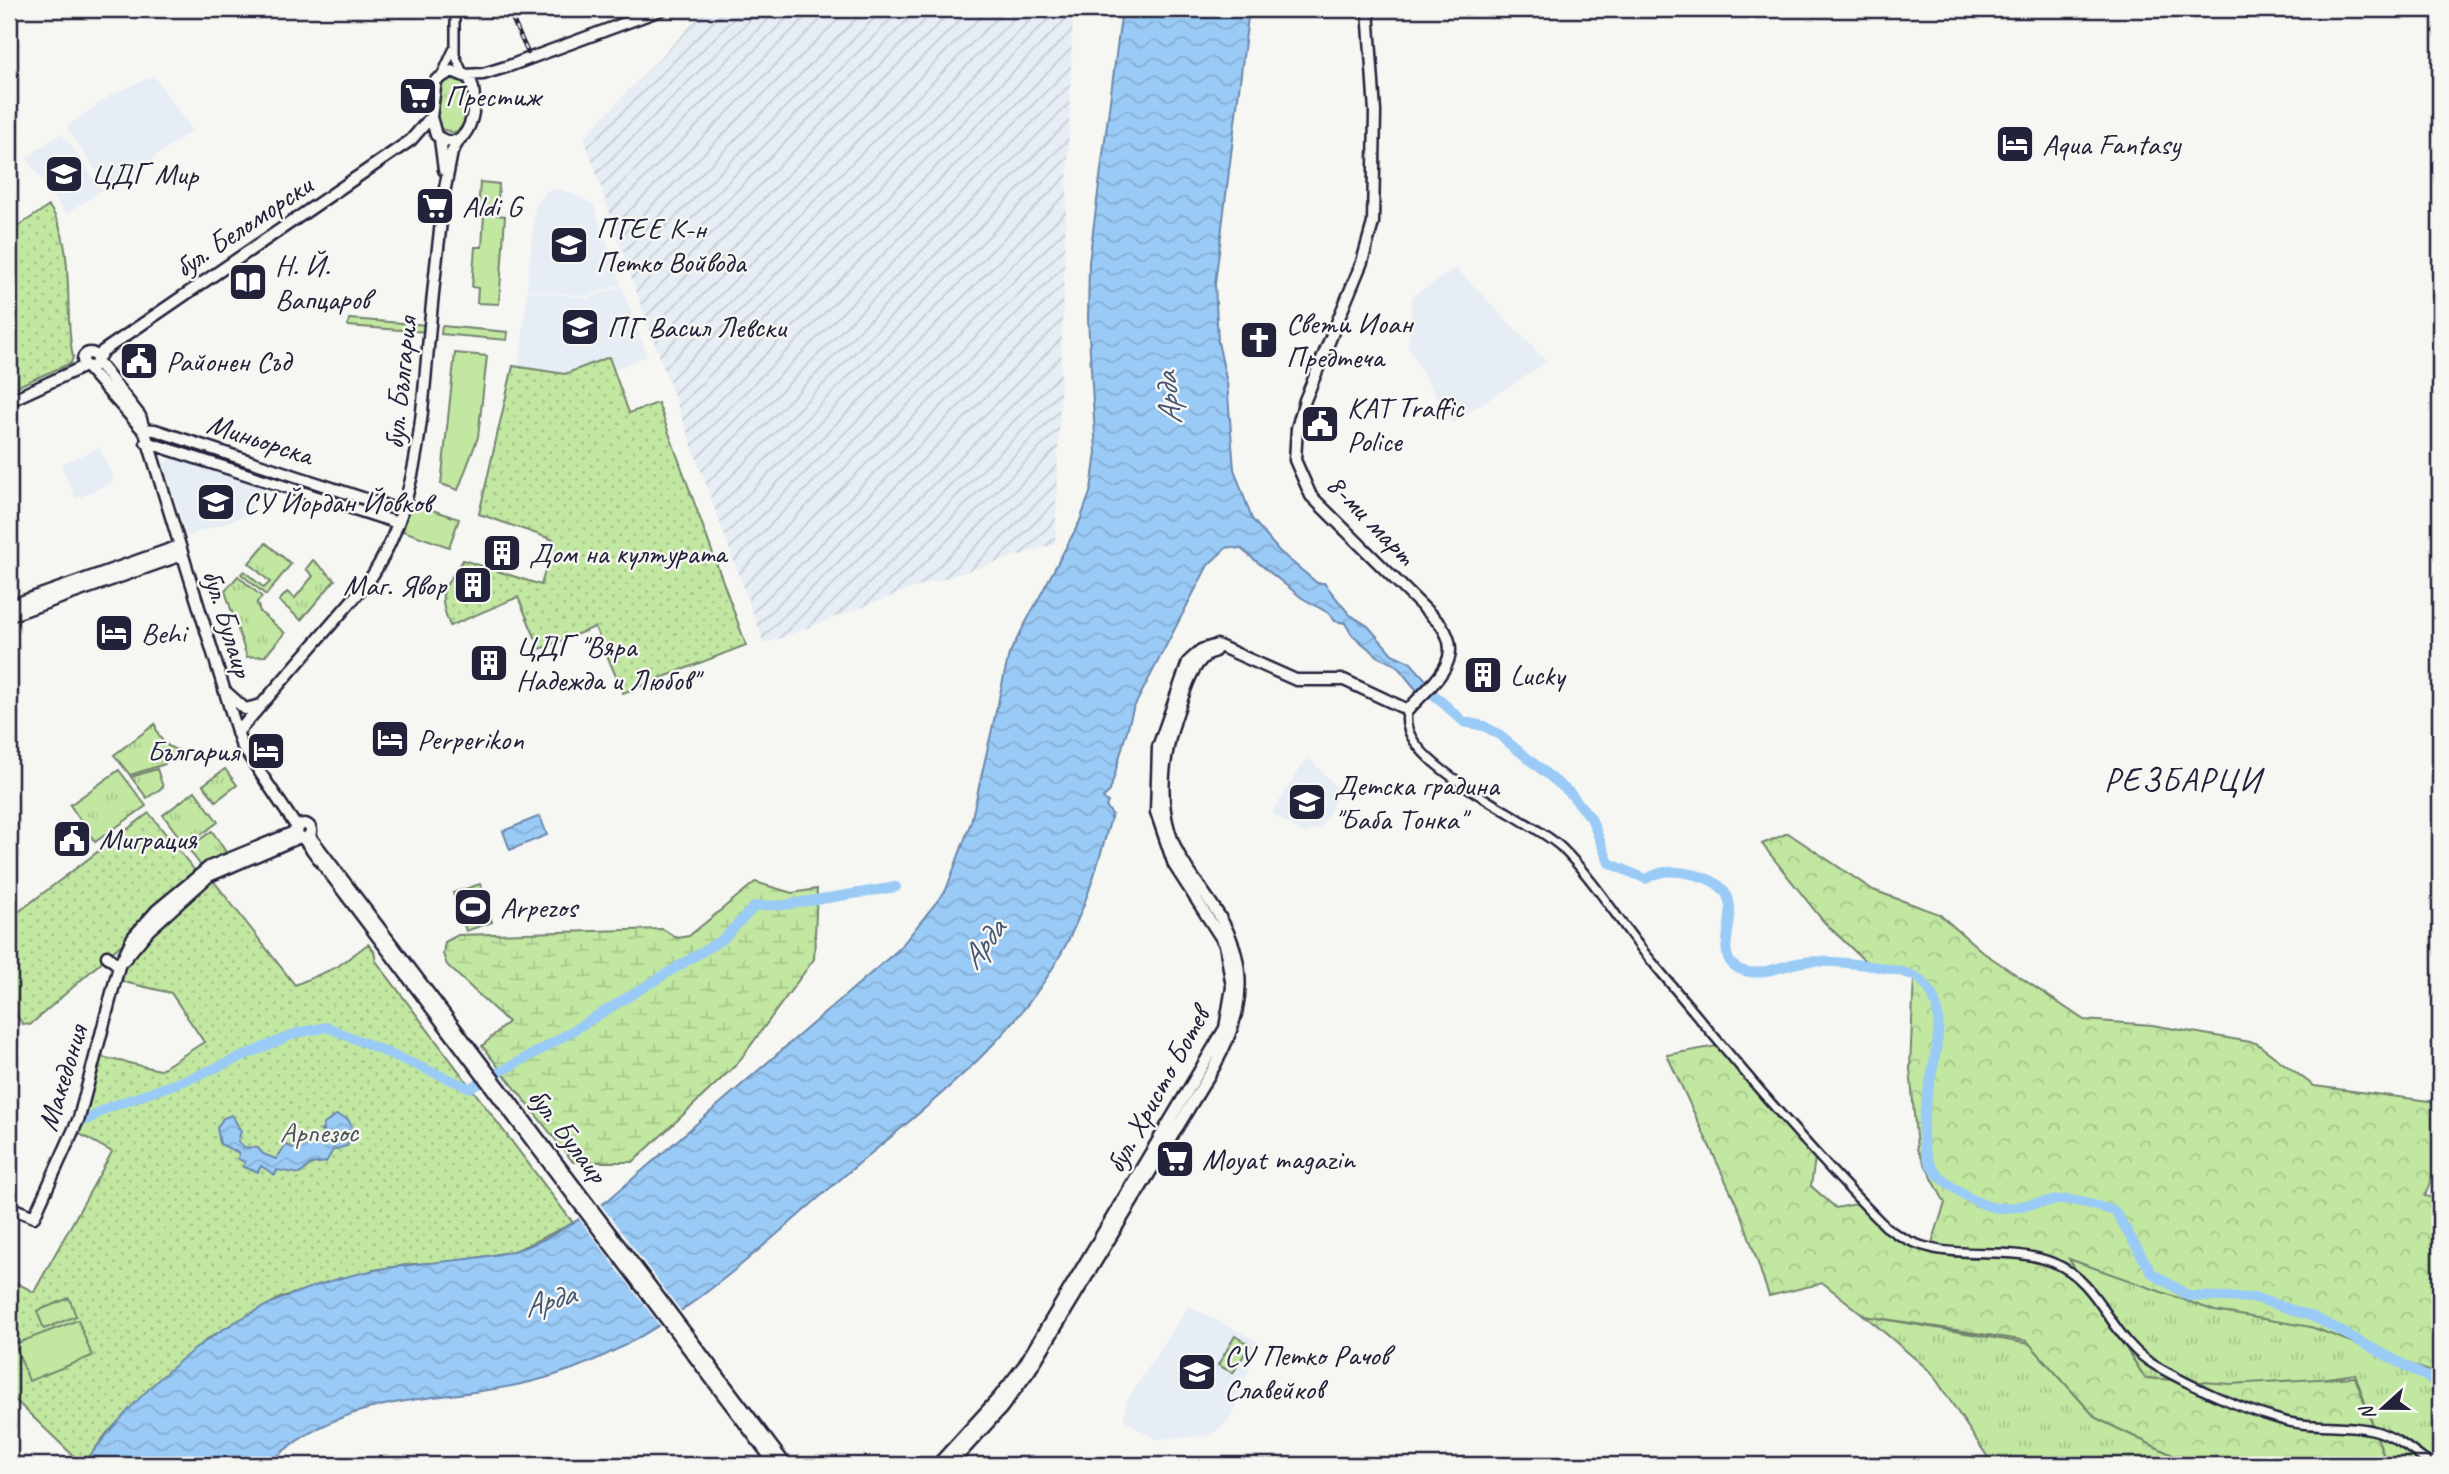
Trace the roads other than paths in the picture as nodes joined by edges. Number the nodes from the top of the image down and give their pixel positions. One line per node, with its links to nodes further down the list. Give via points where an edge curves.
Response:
1 (454, 9): 4 (street)
2 (663, 9): 5 (main road)
3 (1368, 9): 27 (main road, 8-ми март, via 1375,112 1374,223 1305,400 1295,460 1311,496 1446,632 1451,655)
4 (454, 46): 6 (street); 7 (street)
5 (509, 66): 7 (main road); 8 (main road)
6 (442, 74): 7 (main road); 9 (main road, via 433,87)
7 (464, 74): 8 (main road)
8 (474, 93): 12 (main road, via 469,129)
9 (431, 117): 10 (main road); 11 (main road, бул. Беломорски)
10 (438, 137): 11 (main road, бул. Беломорски); 12 (main road); 13 (main road, бул. България)
11 (411, 140): 14 (main road, бул. Беломорски)
12 (458, 140): 13 (main road, бул. България)
13 (445, 188): 19 (main road, бул. България, via 419,451)
14 (97, 357): 15 (main road, бул. Беломорски, via 93,367); 17 (main road, бул. Булаир, via 138,412)
15 (85, 366): 16 (main road); 17 (main road, бул. Булаир)
16 (9, 401)
17 (142, 429): 18 (main road, бул. Булаир); 19 (main road, Миньорска)
18 (146, 442): 20 (main road, Миньорска); 21 (main road, бул. Булаир)
19 (402, 511): 20 (main road, бул. България)
20 (398, 523): 26 (main road, бул. България, via 368,582)
21 (180, 551): 22 (main road); 23 (main road); 25 (main road, бул. Булаир)
22 (9, 606)
23 (9, 616)
24 (1226, 649): 27 (main road, via 1296,680 1344,680); 37 (main road, бул. Христо Ботев, via 1208,647 1188,662 1161,735 1154,791 1167,849 1225,944 1232,987 1225,1028 1024,1365); 38 (main road, бул. Христо Ботев, via 1210,652 1196,665 1172,724 1162,791 1174,846 1223,922 1236,955 1240,979 1235,1023 1214,1067 1030,1370)
25 (223, 690): 26 (main road, via 245,709); 28 (main road, бул. Булаир)
26 (261, 705): 28 (main road, бул. България)
27 (1411, 707): 39 (street, via 1406,722 1410,737 1487,802 1563,849 1727,1051 1886,1227 1935,1251 2036,1257 2059,1265 2085,1283 2122,1338 2156,1366 2278,1420 2374,1431)
28 (237, 733): 29 (main road, бул. Булаир, via 249,759)
29 (300, 830): 30 (main road); 34 (main road, бул. Булаир)
30 (211, 871): 32 (main road); 32 (main road, Македония, via 141,926)
31 (107, 956): 32 (main road)
32 (119, 966): 33 (main road, Македония, via 72,1137 34,1217)
33 (9, 1207)
34 (725, 1391): 35 (main road, бул. Булаир); 36 (main road, бул. Булаир)
35 (776, 1465)
36 (786, 1465)
37 (937, 1465)
38 (950, 1465)
39 (2431, 1465)

